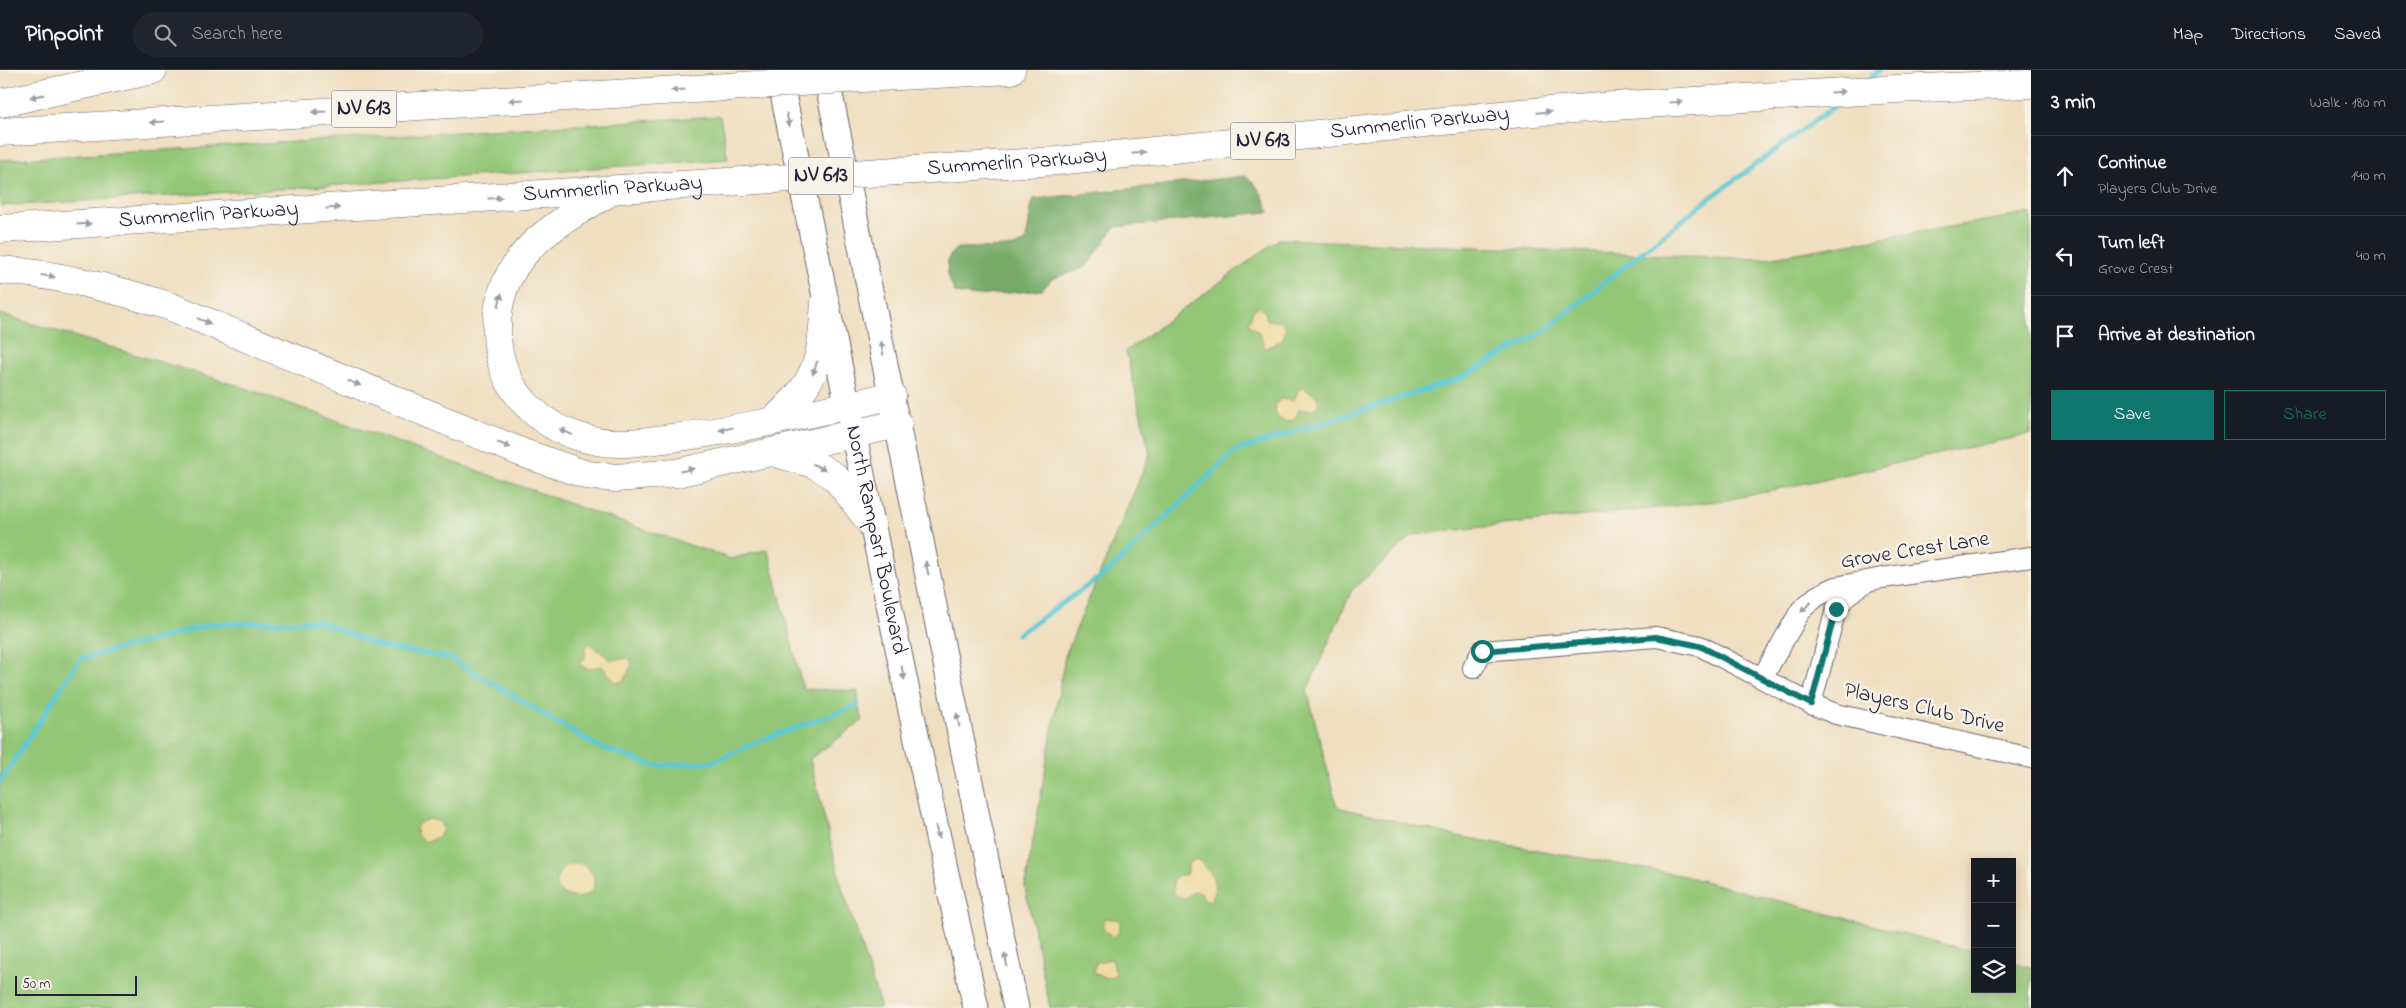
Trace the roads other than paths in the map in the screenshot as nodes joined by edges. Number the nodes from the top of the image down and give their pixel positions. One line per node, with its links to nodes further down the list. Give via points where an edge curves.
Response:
1 (153, 70): 6 (highway, one-way to 6)
2 (778, 70): 11 (main road, North Rampart Boulevard, one-way to 11)
3 (824, 70): 12 (main road, North Rampart Boulevard, one-way to 3)
4 (1010, 70): 7 (highway, NV 613, one-way to 7, bridge)
5 (2024, 84): 8 (highway, Summerlin Parkway / NV 613, one-way to 5, bridge, via 1067,160 1522,113)
6 (0, 103)
7 (0, 132)
8 (611, 191): 9 (highway, Summerlin Parkway / NV 613, one-way to 8); 14 (highway, one-way to 8, via 704,434 633,443 598,442 576,437 548,423 532,411 512,386 500,361 496,335 498,310 508,276 538,238)
9 (0, 230)
10 (0, 270): 17 (highway, one-way to 17, via 121,291 169,306 523,453 587,475 616,478 657,475)
11 (825, 302): 13 (main road, North Rampart Boulevard); 14 (highway, one-way to 14, via 823,338 810,380)
12 (892, 396): 13 (highway); 15 (main road, North Rampart Boulevard)
13 (846, 405): 14 (highway); 16 (main road, North Rampart Boulevard)
14 (774, 420)
15 (898, 424): 16 (highway); 26 (main road, North Rampart Boulevard, one-way to 15)
16 (852, 434): 17 (highway); 18 (main road, North Rampart Boulevard)
17 (772, 452): 18 (highway, one-way to 18, via 814,464 835,477)
18 (871, 523): 25 (main road, North Rampart Boulevard, one-way to 25)
19 (2031, 557): 20 (street, Grove Crest Lane)
20 (1882, 578): 22 (street, Grove Crest Lane, one-way to 22, via 1836,587 1817,596 1802,610); 23 (street, via 1863,584 1848,594 1836,609)
21 (1473, 668): 22 (street, Players Club Drive, via 1482,651 1656,637 1700,646)
22 (1762, 678): 23 (street, Players Club Drive)
23 (1811, 704): 24 (street, Players Club Drive, via 1836,714)
24 (2031, 758)
25 (976, 1008)
26 (1016, 1008)

